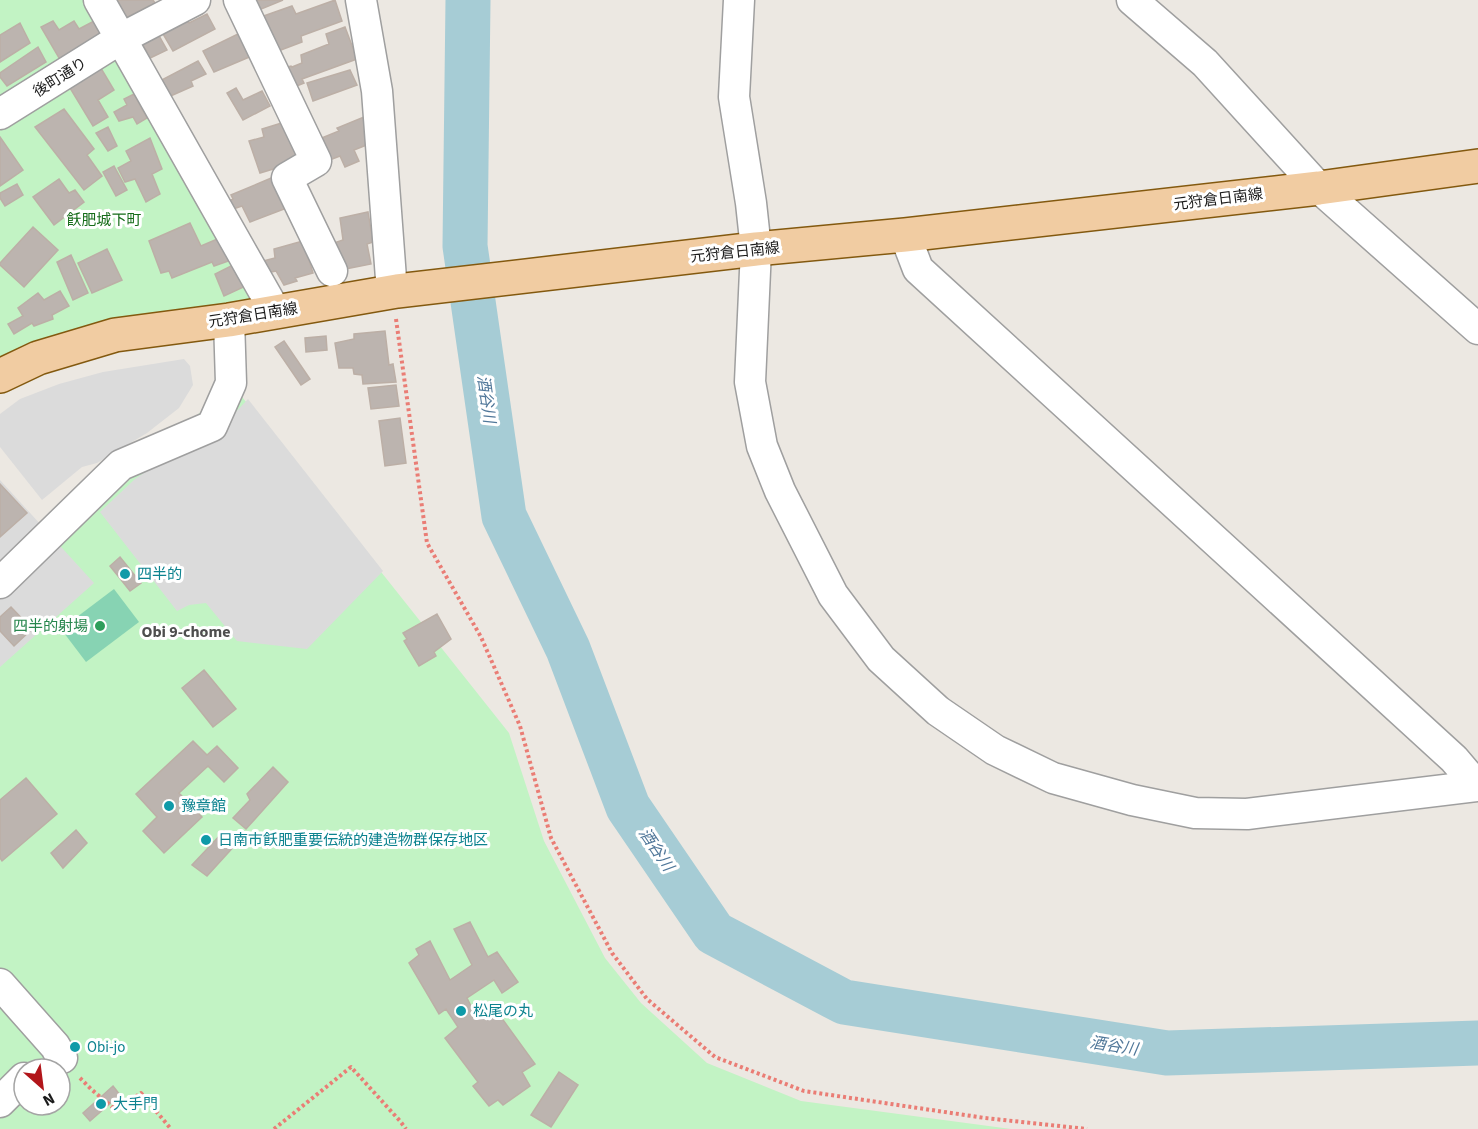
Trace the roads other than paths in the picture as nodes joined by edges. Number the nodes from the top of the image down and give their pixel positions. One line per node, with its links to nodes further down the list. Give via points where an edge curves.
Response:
1 (99, 0): 7 (street)
2 (195, 0): 7 (street, 後町通り)
3 (239, 0): 13 (street, via 316,161 287,178)
4 (361, 0): 14 (street, via 377,91)
5 (739, 0): 12 (street, via 734,97 752,203)
6 (1132, 0): 10 (street, via 1204,63)
7 (120, 39): 8 (street, 後町通り); 15 (street)
8 (0, 114)
9 (1478, 166): 10 (main road, 元狩倉日南線)
10 (1319, 188): 11 (main road, 元狩倉日南線); 17 (street)
11 (904, 236): 12 (main road, 元狩倉日南線); 20 (street, via 918,268 1454,759)
12 (745, 250): 14 (main road, 元狩倉日南線); 20 (street, via 750,382 762,446 780,491 833,595 881,659 938,711 995,750 1053,778 1195,813 1247,814)
13 (332, 271)
14 (395, 291): 15 (main road, 元狩倉日南線)
15 (275, 311): 16 (main road, 元狩倉日南線)
16 (229, 320): 18 (main road, 元狩倉日南線, via 115,335 38,358); 19 (street, via 231,384 212,426 121,465)
17 (1478, 329)
18 (0, 376)
19 (0, 583)
20 (1477, 786)
21 (0, 984): 22 (street, via 59,1052)
22 (51, 1057)
23 (12, 1090): 24 (street)
24 (0, 1102)

